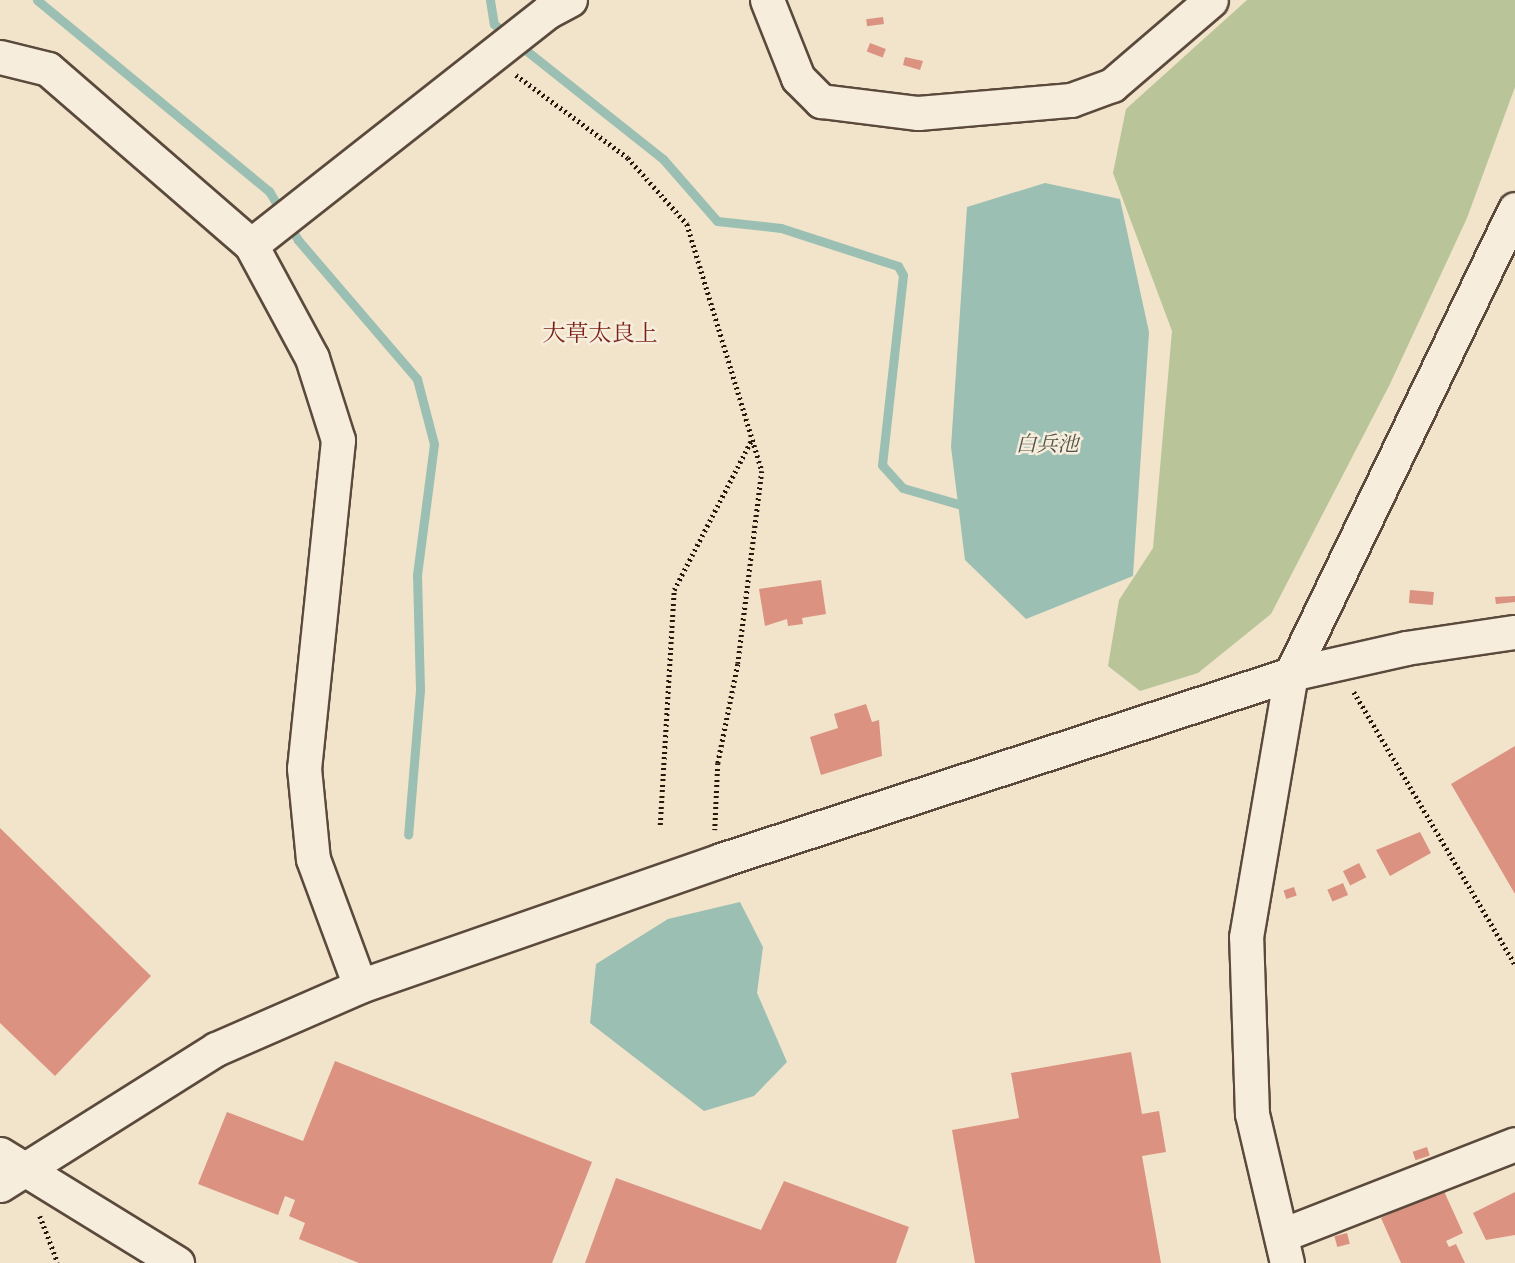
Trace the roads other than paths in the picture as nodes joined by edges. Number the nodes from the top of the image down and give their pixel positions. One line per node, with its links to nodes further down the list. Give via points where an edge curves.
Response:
1 (570, 0): 6 (street, via 547,12)
2 (767, 0): 3 (street, via 799,78 821,101 918,113 1071,100 1112,85)
3 (1211, 0)
4 (0, 57): 6 (street, via 48,69)
5 (1515, 209): 8 (street)
6 (251, 245): 9 (street, via 312,358 338,440 304,768 313,859)
7 (1515, 632): 8 (street)
8 (1291, 674): 9 (street, via 721,860); 12 (street, via 1245,937 1252,1114)
9 (360, 986): 11 (street, via 216,1049)
10 (1515, 1144): 12 (street)
11 (8, 1170): 13 (street)
12 (1285, 1249)
13 (177, 1263)

